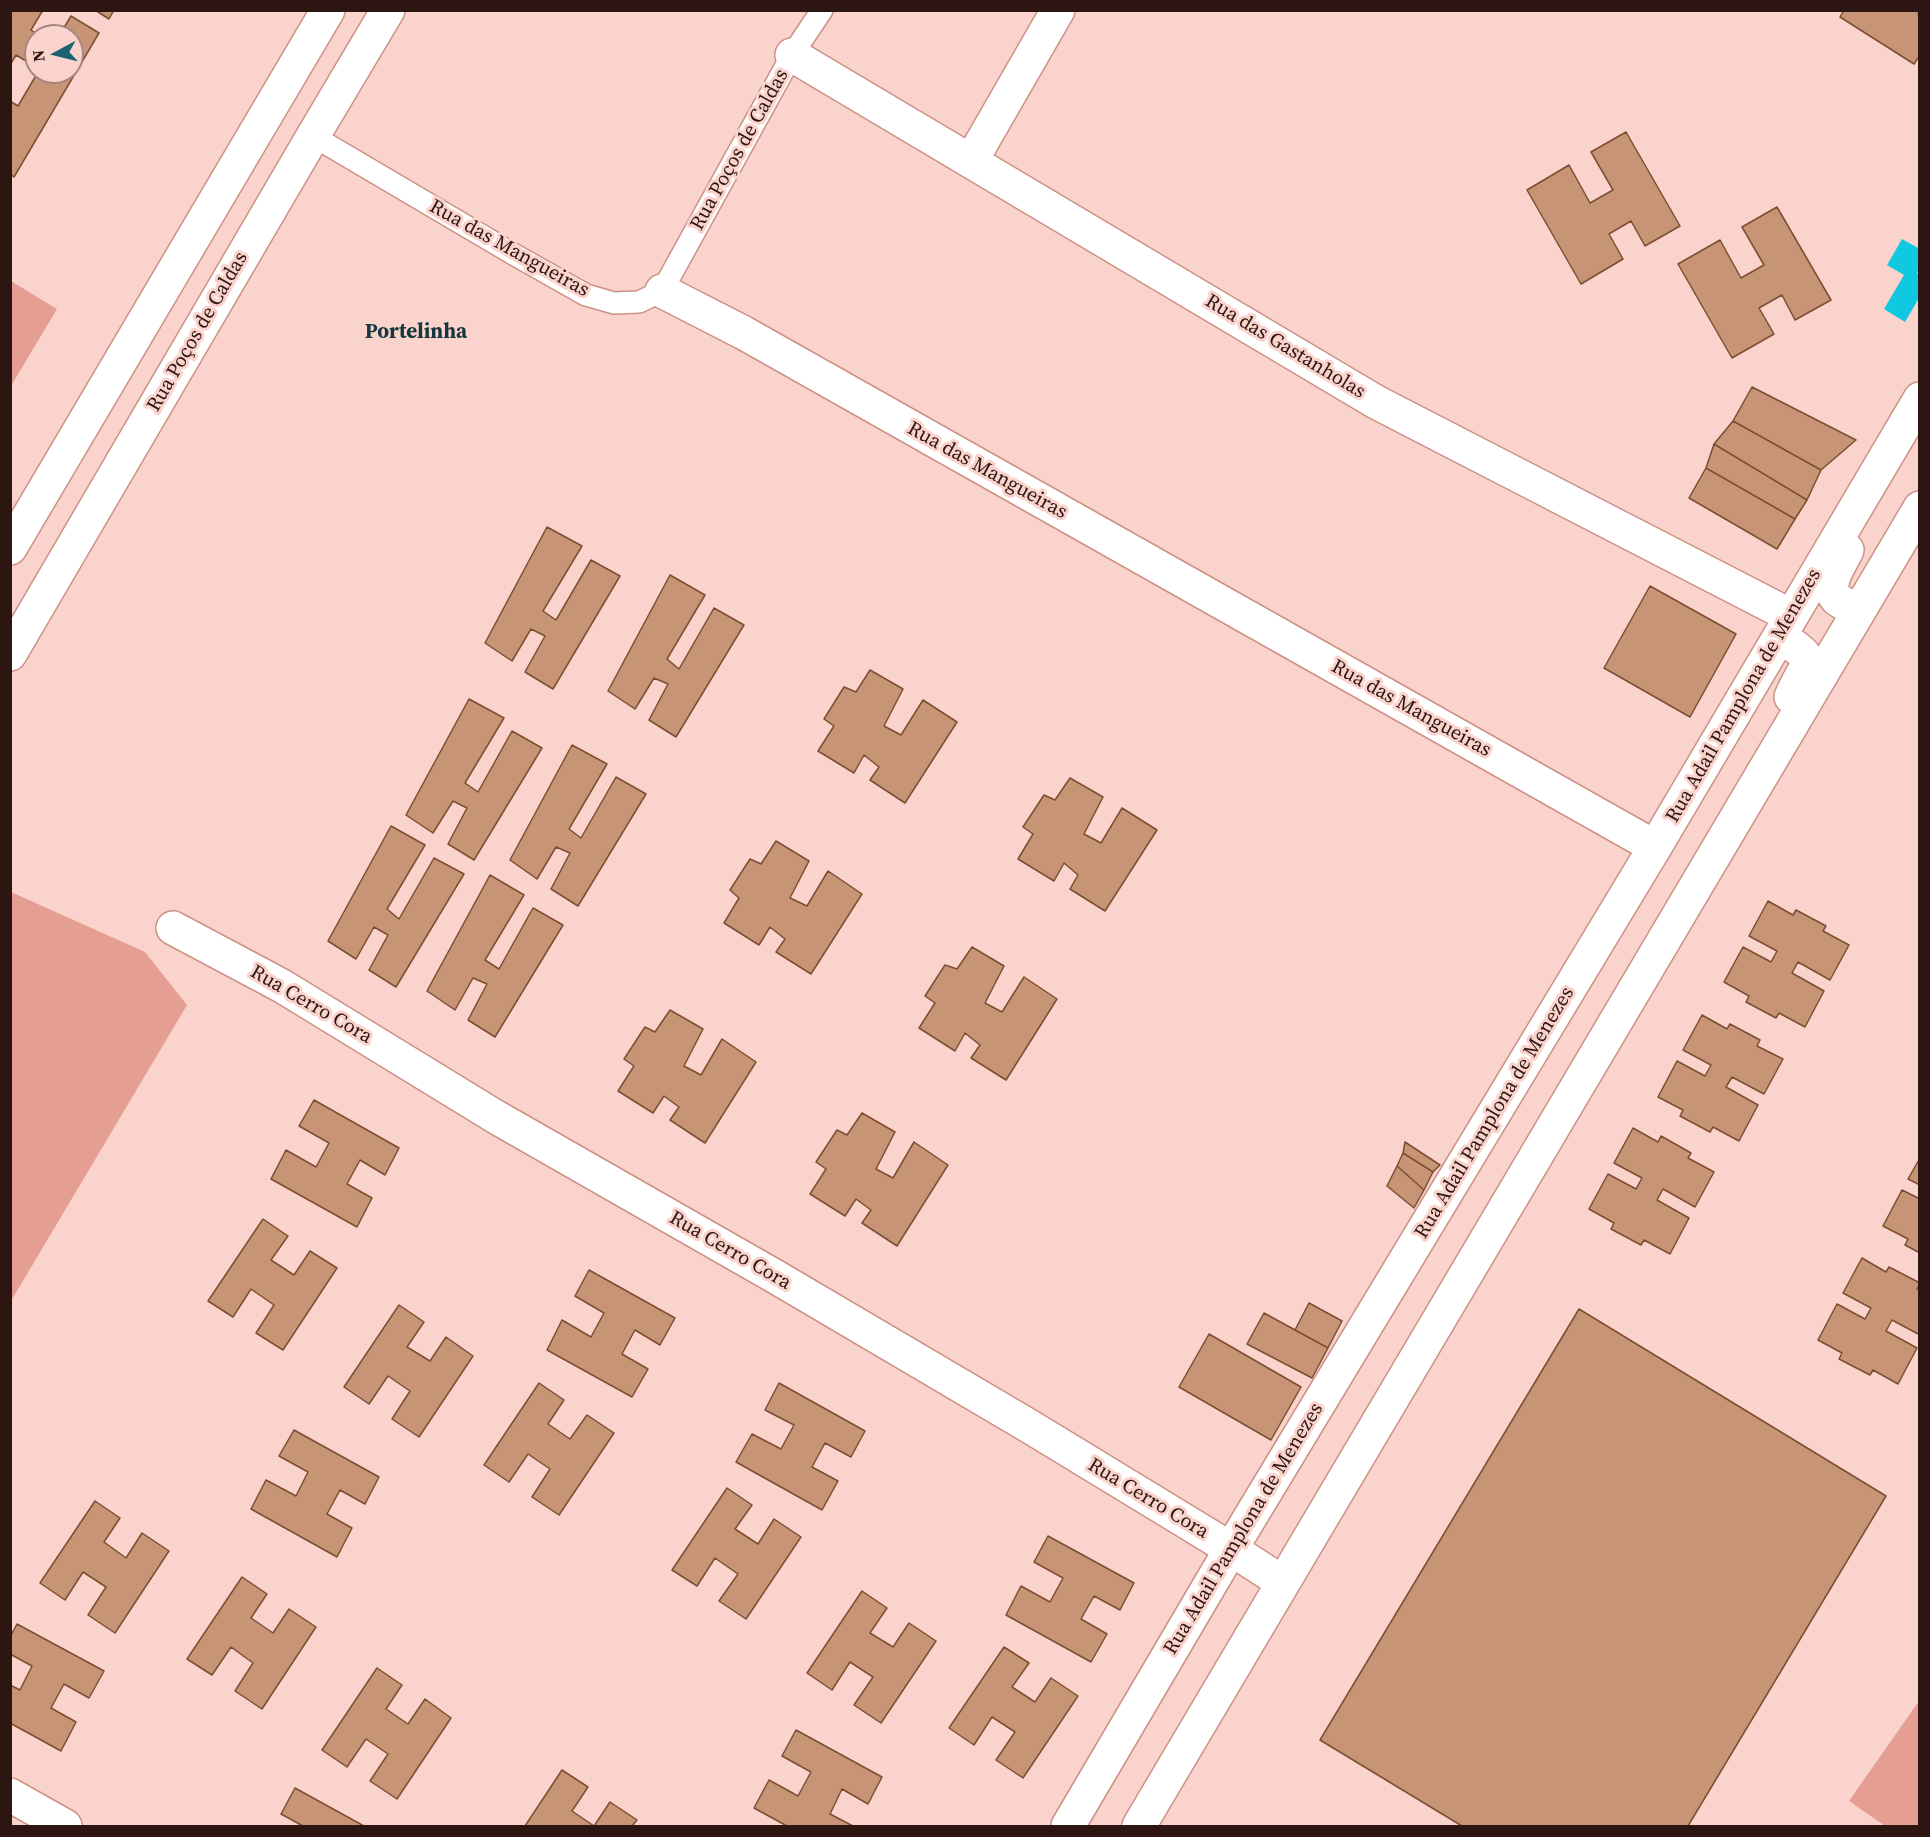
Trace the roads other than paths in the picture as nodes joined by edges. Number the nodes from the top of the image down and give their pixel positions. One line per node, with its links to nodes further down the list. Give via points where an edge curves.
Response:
1 (328, 10): 12 (street)
2 (388, 10): 6 (street, Rua Poços de Caldas)
3 (822, 10): 5 (lane, Rua Poços de Caldas)
4 (1058, 10): 7 (street)
5 (792, 55): 7 (street, Rua das Gastanholas); 8 (lane, Rua Poços de Caldas)
6 (313, 136): 8 (lane, Rua das Mangueiras, via 586,295 614,303 639,302); 15 (street, Rua Poços de Caldas)
7 (971, 160): 14 (street, Rua das Gastanholas, via 1376,402)
8 (662, 291): 17 (street, Rua das Mangueiras, via 744,333)
9 (1920, 399): 11 (street, Rua Adail Pamplona de Menezes)
10 (1920, 508): 13 (street)
11 (1848, 519): 13 (street, via 1850,540 1831,586 1836,598); 14 (street, Rua Adail Pamplona de Menezes)
12 (10, 548)
13 (1858, 611): 16 (street)
14 (1785, 626): 16 (street, Rua das Gastanholas, via 1808,661 1788,705); 17 (street, Rua Adail Pamplona de Menezes)
15 (10, 654)
16 (1792, 721): 20 (street)
17 (1655, 847): 19 (street, Rua Adail Pamplona de Menezes)
18 (173, 928): 19 (street, Rua Cerro Cora, via 282,987)
19 (1231, 1549): 20 (street, Rua Cerro Cora); 23 (street, Rua Adail Pamplona de Menezes)
20 (1282, 1582): 24 (street)
21 (10, 1795): 22 (street)
22 (65, 1827)
23 (1068, 1827)
24 (1138, 1827)

